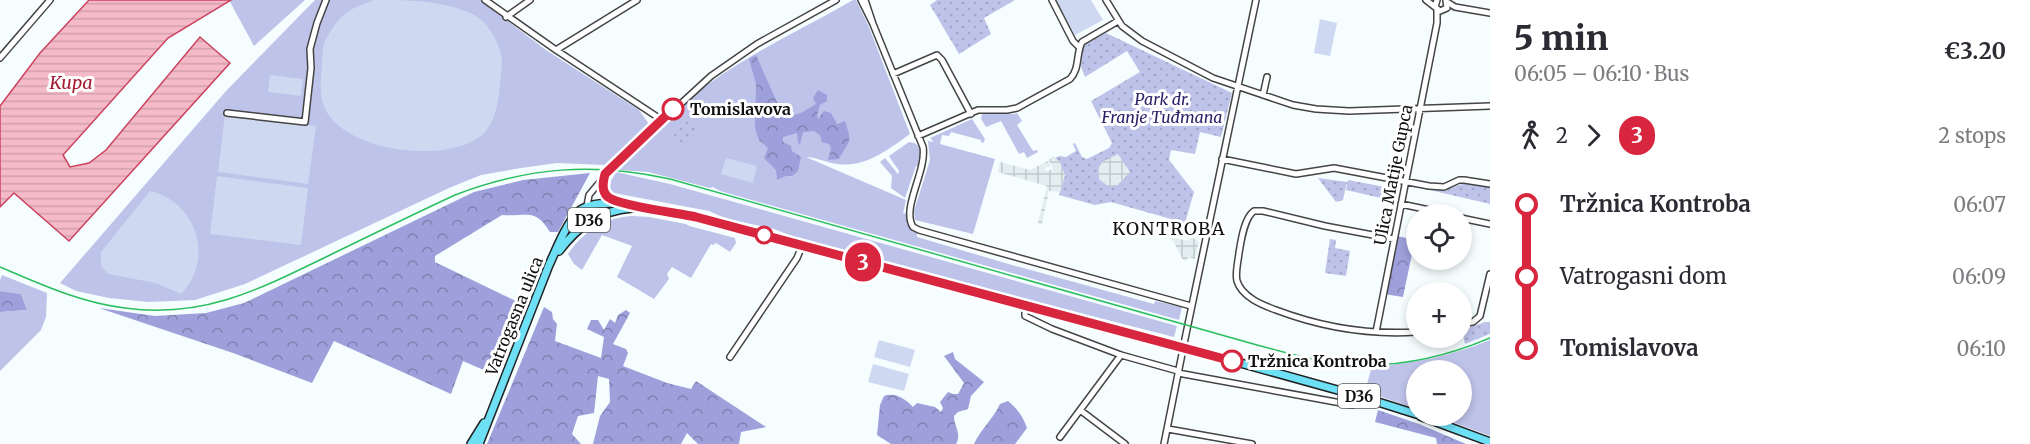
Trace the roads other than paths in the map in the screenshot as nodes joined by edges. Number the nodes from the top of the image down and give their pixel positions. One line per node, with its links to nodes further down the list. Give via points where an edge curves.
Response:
1 (50, 0): 24 (street)
2 (326, 0): 31 (street, via 310,49 304,122)
3 (485, 0): 19 (street)
4 (530, 0): 19 (street)
5 (637, 0): 23 (street)
6 (836, 0): 33 (street, via 736,58)
7 (863, 0): 25 (street)
8 (1052, 0): 22 (street)
9 (1106, 0): 20 (street)
10 (1256, 0): 27 (street)
11 (1426, 0): 16 (street)
12 (1431, 0): 13 (street)
13 (1436, 0): 16 (street, Ulica Matije Gupca)
14 (1446, 1): 15 (street); 17 (street)
15 (1455, 7): 17 (street); 18 (street)
16 (1436, 8): 17 (street); 21 (street, Ulica Matije Gupca)
17 (1445, 10): 21 (street, Ulica Matije Gupca)
18 (1490, 13)
19 (506, 17): 23 (street)
20 (1118, 21): 22 (street, via 1085,39); 27 (street, via 1132,35 1163,53)
21 (1437, 23): 30 (street, Ulica Matije Gupca)
22 (1079, 47): 32 (street, via 1076,72 1070,79 1017,108)
23 (556, 50): 33 (street)
24 (0, 58)
25 (893, 74): 32 (street, via 937,55); 34 (street)
26 (1267, 76): 28 (street)
27 (1238, 87): 28 (street); 35 (street)
28 (1263, 95): 30 (street, via 1296,106 1328,110)
29 (1490, 106): 30 (street)
30 (1420, 108): 37 (street, Ulica Matije Gupca)
31 (227, 113)
32 (970, 114): 34 (street)
33 (662, 120): 36 (street)
34 (918, 136): 51 (street, via 924,159 909,212 913,227)
35 (1222, 159): 37 (street, via 1296,174 1334,168); 51 (street)
36 (605, 174): 40 (main road, via 603,186 607,195); 42 (street, via 588,197)
37 (1406, 181): 38 (street, via 1444,187 1459,180); 39 (street, Ulica Matije Gupca)
38 (1490, 184)
39 (1401, 204): 41 (street); 46 (street, Ulica Matije Gupca)
40 (627, 205): 42 (main road, D36, via 603,202); 43 (main road, D36)
41 (1406, 205)
42 (587, 206): 48 (main road, Vatrogasna ulica / D36, via 573,219)
43 (647, 207): 47 (main road, D36); 48 (main road, D36, via 614,210 589,220)
44 (1472, 220): 45 (street)
45 (1490, 224)
46 (1394, 239): 53 (street, Ulica Matije Gupca); 53 (street, via 1258,210 1247,219 1239,251 1237,280 1257,301 1323,326)
47 (802, 246): 50 (main road, D36); 57 (street)
48 (549, 265): 62 (main road, Vatrogasna ulica / D36)
49 (1490, 274): 52 (street, via 1480,316)
50 (1025, 306): 55 (main road, D36); 56 (street, via 1024,314 1052,329)
51 (1191, 306): 55 (street)
52 (1472, 322)
53 (1376, 332): 54 (street)
54 (1406, 332)
55 (1183, 347): 58 (street); 61 (main road, D36)
56 (1121, 355): 58 (street); 60 (street)
57 (730, 357)
58 (1178, 372): 59 (street); 65 (street)
59 (1352, 405)
60 (1080, 410): 66 (street); 70 (street)
61 (1406, 410)
62 (489, 416): 68 (main road); 69 (main road, Vatrogasna ulica / D36)
63 (1451, 426): 67 (main road, D36)
64 (1453, 426): 67 (main road)
65 (1168, 429): 71 (street); 72 (street)
66 (1060, 437)
67 (1490, 440)
68 (471, 444)
69 (479, 444)
70 (1125, 444)
71 (1164, 444)
72 (1252, 444)

